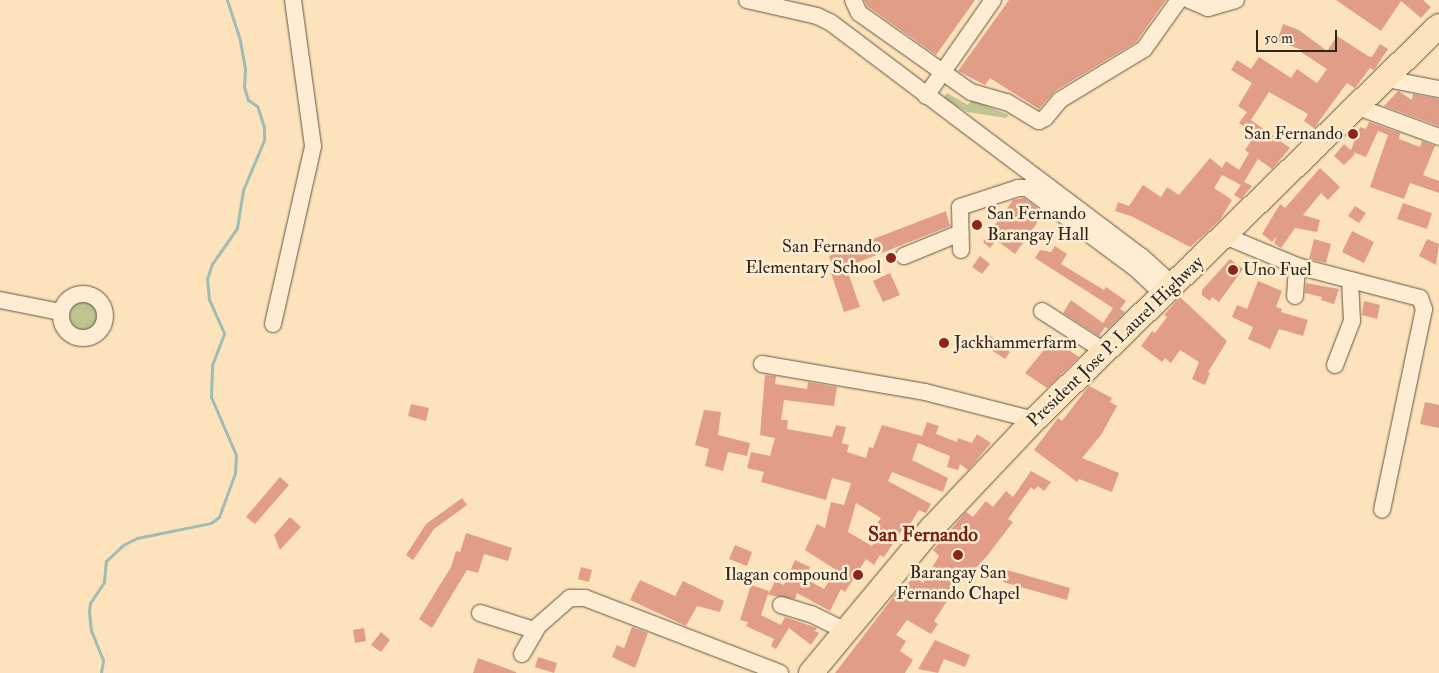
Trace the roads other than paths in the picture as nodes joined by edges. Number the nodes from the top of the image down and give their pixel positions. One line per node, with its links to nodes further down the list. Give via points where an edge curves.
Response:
1 (293, 0): 26 (street, via 313,146)
2 (747, 0): 12 (street, via 823,18)
3 (853, 0): 9 (street, via 859,13)
4 (994, 0): 9 (street)
5 (1179, 0): 9 (street, via 1144,49 1060,100 1042,120 1033,119 1007,102 975,95)
6 (1189, 0): 7 (street, via 1208,8)
7 (1236, 0)
8 (1439, 26): 10 (highway, President Jose P. Laurel Highway)
9 (942, 72): 12 (street)
10 (1386, 80): 11 (street); 13 (highway, President Jose P. Laurel Highway)
11 (1439, 90)
12 (926, 96): 21 (street, via 1133,250)
13 (1358, 107): 14 (street); 16 (highway, President Jose P. Laurel Highway)
14 (1439, 137)
15 (960, 233): 17 (street); 18 (street); 21 (street, via 959,209 963,205 1027,188)
16 (1225, 236): 19 (street); 21 (highway, President Jose P. Laurel Highway)
17 (961, 250)
18 (904, 256)
19 (1297, 266): 20 (street); 22 (street)
20 (1350, 280): 29 (street, via 1352,321); 31 (street, via 1412,293 1420,298 1424,309)
21 (1168, 290): 27 (highway, President Jose P. Laurel Highway)
22 (1295, 296)
23 (0, 300): 25 (street)
24 (1042, 311): 27 (street)
25 (60, 312)
26 (273, 324)
27 (1104, 351): 30 (highway, President Jose P. Laurel Highway)
28 (762, 364): 30 (street, via 925,392)
29 (1335, 364)
30 (1034, 420): 35 (highway, President Jose P. Laurel Highway, via 932,528)
31 (1382, 510)
32 (781, 605): 35 (street, via 811,614)
33 (480, 613): 34 (street)
34 (534, 630): 36 (street); 37 (street, via 570,598 585,598)
35 (844, 630): 38 (highway, President Jose P. Laurel Highway)
36 (522, 654)
37 (780, 673)
38 (811, 673)

